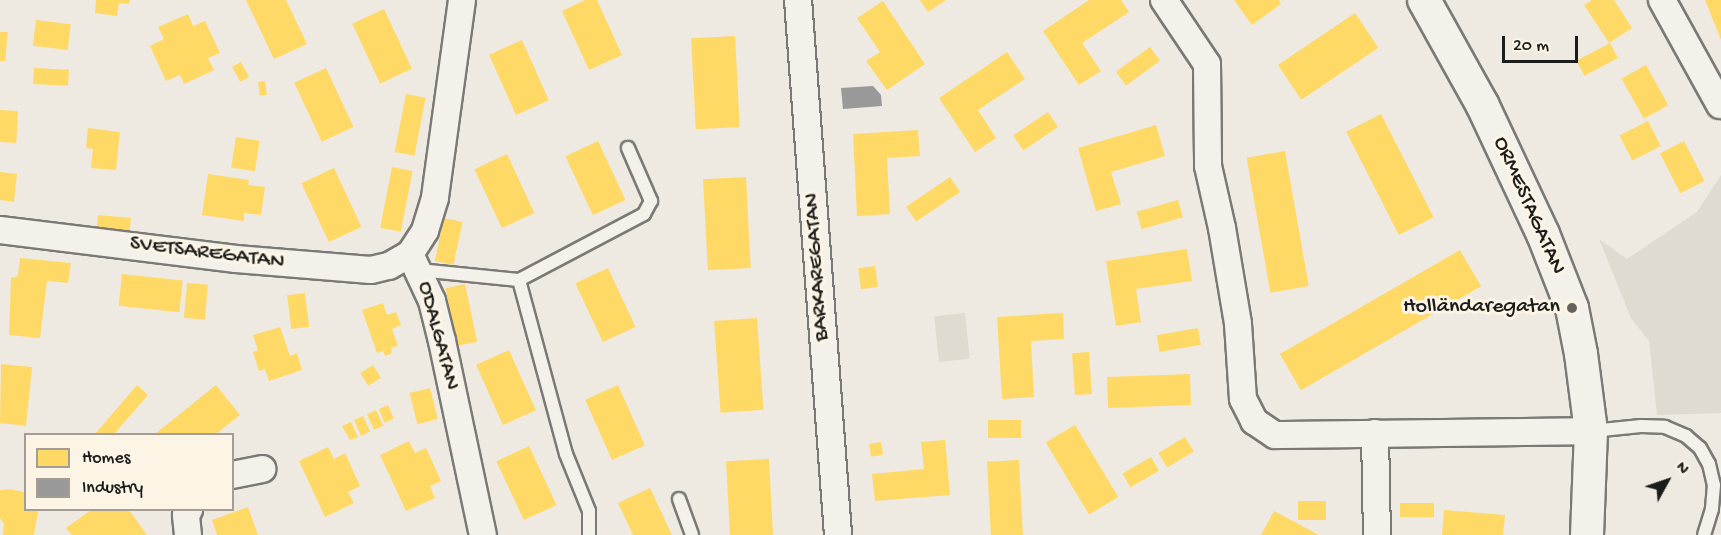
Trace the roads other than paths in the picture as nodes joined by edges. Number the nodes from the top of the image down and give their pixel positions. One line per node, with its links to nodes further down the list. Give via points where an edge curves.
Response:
1 (462, 0): 9 (street, ODALGATAN, via 435,198)
2 (798, 0): 21 (street, BARKAREGATAN)
3 (1164, 0): 12 (street, via 1207,64 1208,166 1238,324 1243,399 1254,420 1275,435)
4 (1424, 0): 11 (street, ORMESTAGATAN, via 1482,104 1543,234 1572,308)
5 (1662, 0): 6 (street)
6 (1720, 105)
7 (628, 148): 10 (lane, via 651,201 644,214)
8 (0, 230): 9 (street, SVETSAREGATAN, via 236,259 371,270)
9 (415, 262): 10 (lane); 18 (street, ODALGATAN, via 442,341)
10 (519, 280): 19 (lane, via 566,454 589,511)
11 (1591, 431): 12 (street); 23 (street, ORMESTAGATAN); 24 (lane, via 1665,427 1686,436 1700,448 1714,485)
12 (1375, 433): 22 (street)
13 (262, 469): 14 (street)
14 (234, 475)
15 (680, 499): 20 (lane)
16 (188, 511): 17 (street)
17 (188, 535)
18 (483, 535)
19 (589, 535)
20 (692, 535)
21 (838, 535)
22 (1377, 535)
23 (1587, 535)
24 (1704, 535)

